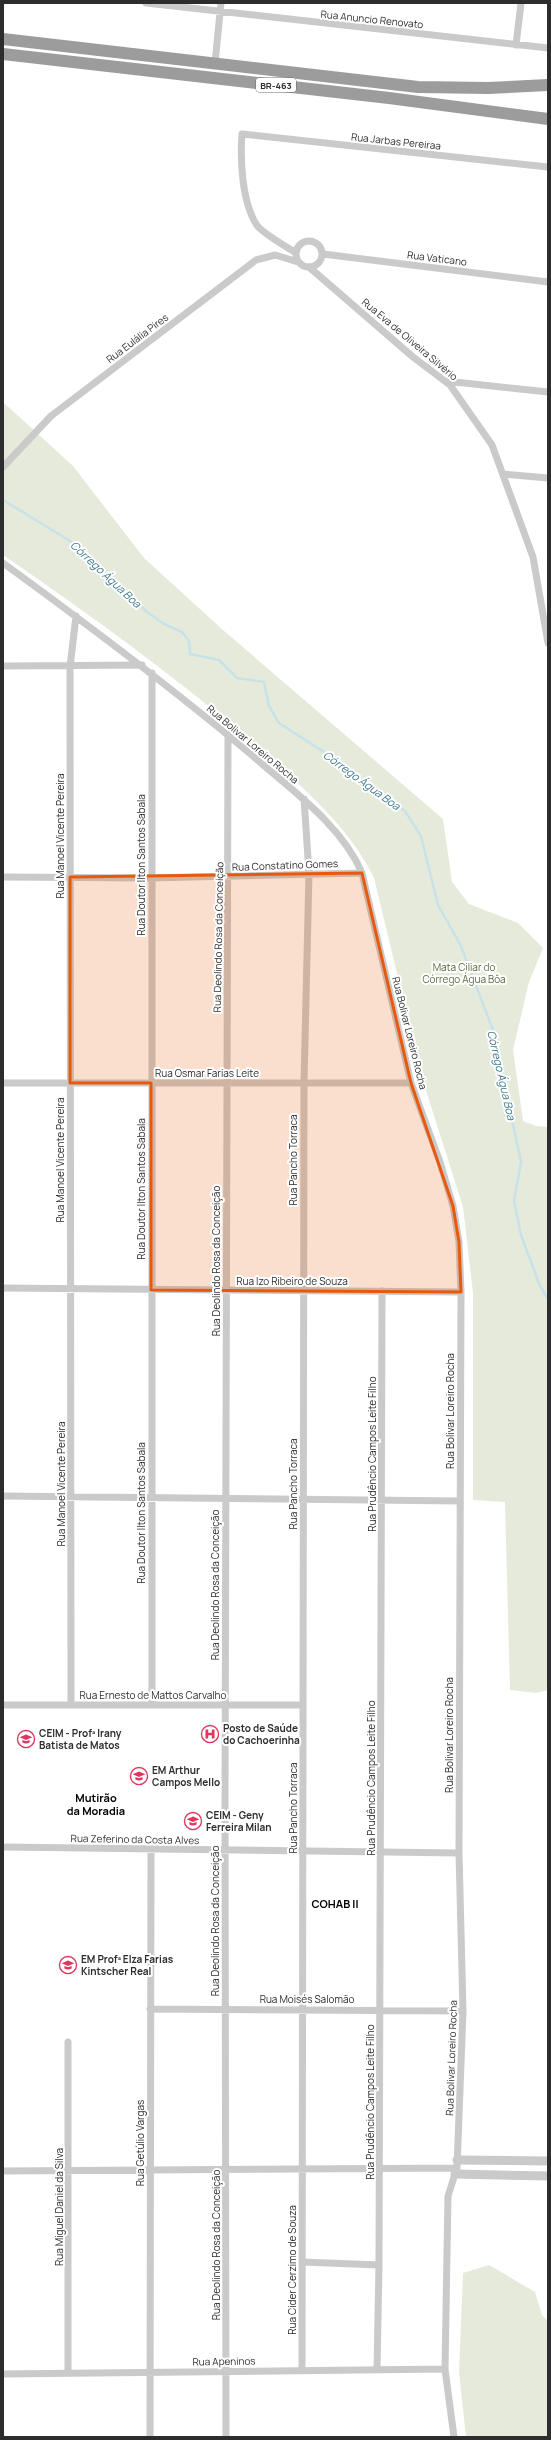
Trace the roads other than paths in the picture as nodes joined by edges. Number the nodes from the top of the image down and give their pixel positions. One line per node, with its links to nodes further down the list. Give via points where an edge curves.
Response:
1 (146, 3): 4 (street, Rua Anuncio Renovato)
2 (221, 3): 4 (street)
3 (520, 3): 6 (street)
4 (220, 11): 6 (street, Rua Anuncio Renovato); 9 (street)
5 (3, 39): 9 (highway, BR-463)
6 (516, 45): 7 (street, Rua Anuncio Renovato)
7 (548, 48)
8 (3, 54): 11 (highway, BR-463, via 389,98)
9 (214, 63): 10 (highway, BR-463, via 418,87 488,88)
10 (548, 85)
11 (548, 119)
12 (548, 167): 13 (street, Rua Jarbas Pereiraa, via 242,134 240,155 246,195 256,225)
13 (296, 253): 14 (street, via 299,244 307,240 316,242); 15 (street)
14 (323, 254): 16 (street, via 319,262); 17 (street, Rua Vaticano)
15 (298, 262): 16 (street, Rua Eulália Pires); 20 (street, Rua Eulália Pires, via 275,255 256,260 52,416)
16 (309, 267): 18 (street, Rua Eva de Oliveira Silvério, via 413,357)
17 (548, 282)
18 (445, 381): 19 (street); 21 (street, Rua Eva de Oliveira Silvério, via 492,445)
19 (548, 392)
20 (3, 467)
21 (503, 474): 22 (street); 25 (street, Rua Eva de Oliveira Silvério, via 532,558)
22 (548, 478)
23 (3, 563): 24 (street, Rua Bolivar Loreiro Rocha)
24 (76, 616): 26 (street, Rua Bolivar Loreiro Rocha); 28 (street, Rua Manoel Vicente Pereira)
25 (548, 643)
26 (142, 665): 28 (street); 29 (street, Rua Bolivar Loreiro Rocha)
27 (3, 666): 28 (street)
28 (70, 667): 36 (street, Rua Manoel Vicente Pereira)
29 (152, 673): 30 (street, Rua Bolivar Loreiro Rocha); 37 (street, Rua Doutor Ilton Santos Sabala)
30 (228, 734): 31 (street, Rua Bolivar Loreiro Rocha); 34 (street, Rua Deolindo Rosa da Conceição)
31 (304, 799): 32 (street, Rua Pancho Torraca); 33 (street, Rua Bolivar Loreiro Rocha, via 355,856)
32 (309, 873): 33 (street, Rua Constatino Gomes); 34 (street, Rua Constatino Gomes); 42 (street, Rua Pancho Torraca)
33 (362, 873): 43 (street, Rua Bolivar Loreiro Rocha)
34 (229, 876): 37 (street, Rua Constatino Gomes); 41 (street, Rua Deolindo Rosa da Conceição)
35 (3, 877): 36 (street, Rua Constatino Gomes)
36 (70, 877): 37 (street, Rua Constatino Gomes); 39 (street, Rua Manoel Vicente Pereira)
37 (150, 878): 40 (street, Rua Doutor Ilton Santos Sabala)
38 (3, 1083): 39 (street, Rua Osmar Farias Leite)
39 (70, 1083): 40 (street, Rua Osmar Farias Leite); 45 (street, Rua Manoel Vicente Pereira)
40 (151, 1083): 41 (street, Rua Osmar Farias Leite); 46 (street, Rua Doutor Ilton Santos Sabala)
41 (226, 1083): 42 (street, Rua Osmar Farias Leite); 47 (street, Rua Deolindo Rosa da Conceição)
42 (304, 1083): 43 (street, Rua Osmar Farias Leite); 48 (street, Rua Pancho Torraca)
43 (411, 1083): 50 (street, Rua Bolivar Loreiro Rocha, via 453,1206 459,1242)
44 (3, 1288): 45 (street, Rua Izo Ribeiro de Souza)
45 (70, 1289): 46 (street, Rua Izo Ribeiro de Souza); 52 (street, Rua Manoel Vicente Pereira)
46 (151, 1290): 47 (street, Rua Izo Ribeiro de Souza); 53 (street, Rua Doutor Ilton Santos Sabala)
47 (226, 1290): 48 (street, Rua Izo Ribeiro de Souza); 54 (street, Rua Deolindo Rosa da Conceição)
48 (303, 1291): 49 (street, Rua Izo Ribeiro de Souza); 55 (street, Rua Pancho Torraca)
49 (382, 1291): 50 (street, Rua Izo Ribeiro de Souza); 56 (street, Rua Prudêncio Campos Leite Filho)
50 (461, 1292): 57 (street, Rua Bolivar Loreiro Rocha)
51 (3, 1496): 52 (street)
52 (71, 1496): 53 (street); 59 (street, Rua Manoel Vicente Pereira)
53 (151, 1497): 54 (street); 60 (street, Rua Doutor Ilton Santos Sabala)
54 (226, 1498): 55 (street); 61 (street, Rua Deolindo Rosa da Conceição)
55 (303, 1499): 56 (street); 62 (street, Rua Pancho Torraca)
56 (382, 1500): 57 (street); 67 (street, Rua Prudêncio Campos Leite Filho)
57 (460, 1501): 68 (street, Rua Bolivar Loreiro Rocha)
58 (3, 1705): 59 (street, Rua Ernesto de Mattos Carvalho)
59 (71, 1705): 60 (street, Rua Ernesto de Mattos Carvalho)
60 (152, 1705): 61 (street, Rua Ernesto de Mattos Carvalho)
61 (225, 1705): 62 (street, Rua Ernesto de Mattos Carvalho); 65 (street, Rua Deolindo Rosa da Conceição)
62 (303, 1705): 66 (street, Rua Pancho Torraca)
63 (3, 1847): 64 (street, Rua Zeferino da Costa Alves)
64 (151, 1849): 65 (street, Rua Zeferino da Costa Alves); 69 (street, Rua Getúlio Vargas)
65 (225, 1850): 66 (street, Rua Zeferino da Costa Alves); 70 (street, Rua Deolindo Rosa da Conceição)
66 (303, 1851): 67 (street, Rua Zeferino da Costa Alves); 71 (street, Rua Pancho Torraca)
67 (380, 1852): 68 (street, Rua Zeferino da Costa Alves); 72 (street, Rua Prudêncio Campos Leite Filho)
68 (459, 1853): 73 (street, Rua Bolivar Loreiro Rocha)
69 (150, 2009): 70 (street, Rua Moisés Salomão); 79 (street, Rua Getúlio Vargas)
70 (225, 2009): 71 (street, Rua Moisés Salomão); 80 (street, Rua Deolindo Rosa da Conceição)
71 (303, 2010): 72 (street, Rua Moisés Salomão); 81 (street, Rua Pancho Torraca)
72 (380, 2010): 73 (street, Rua Moisés Salomão); 77 (street, Rua Prudêncio Campos Leite Filho)
73 (463, 2011): 76 (street, Rua Bolivar Loreiro Rocha)
74 (68, 2042): 78 (street, Rua Miguel Daniel da Silva)
75 (548, 2161): 76 (street)
76 (456, 2167): 77 (street); 83 (street); 86 (street, Rua Bolivar Loreiro Rocha, via 448,2196)
77 (380, 2169): 81 (street); 85 (street, Rua Prudêncio Campos Leite Filho)
78 (70, 2170): 79 (street); 82 (street); 90 (street, Rua Miguel Daniel da Silva)
79 (150, 2170): 80 (street); 91 (street, Rua Getúlio Vargas)
80 (226, 2170): 81 (street); 89 (street, Rua Deolindo Rosa da Conceição)
81 (302, 2170): 84 (street, Rua Cider Cerzimo de Souza)
82 (3, 2171)
83 (548, 2176)
84 (302, 2262): 85 (street); 87 (street, Rua Cider Cerzimo de Souza)
85 (379, 2265): 88 (street, Rua Prudêncio Campos Leite Filho)
86 (445, 2369): 88 (street, Rua Apeninos); 95 (street, Rua Bolivar Loreiro Rocha)
87 (302, 2370): 88 (street, Rua Apeninos); 89 (street, Rua Apeninos)
88 (377, 2370)
89 (226, 2371): 91 (street, Rua Apeninos); 93 (street, Rua Deolindo Rosa da Conceição)
90 (68, 2372): 91 (street, Rua Apeninos); 92 (street, Rua Apeninos)
91 (150, 2372): 94 (street, Rua Getúlio Vargas)
92 (3, 2374)
93 (226, 2436)
94 (150, 2437)
95 (454, 2437)

